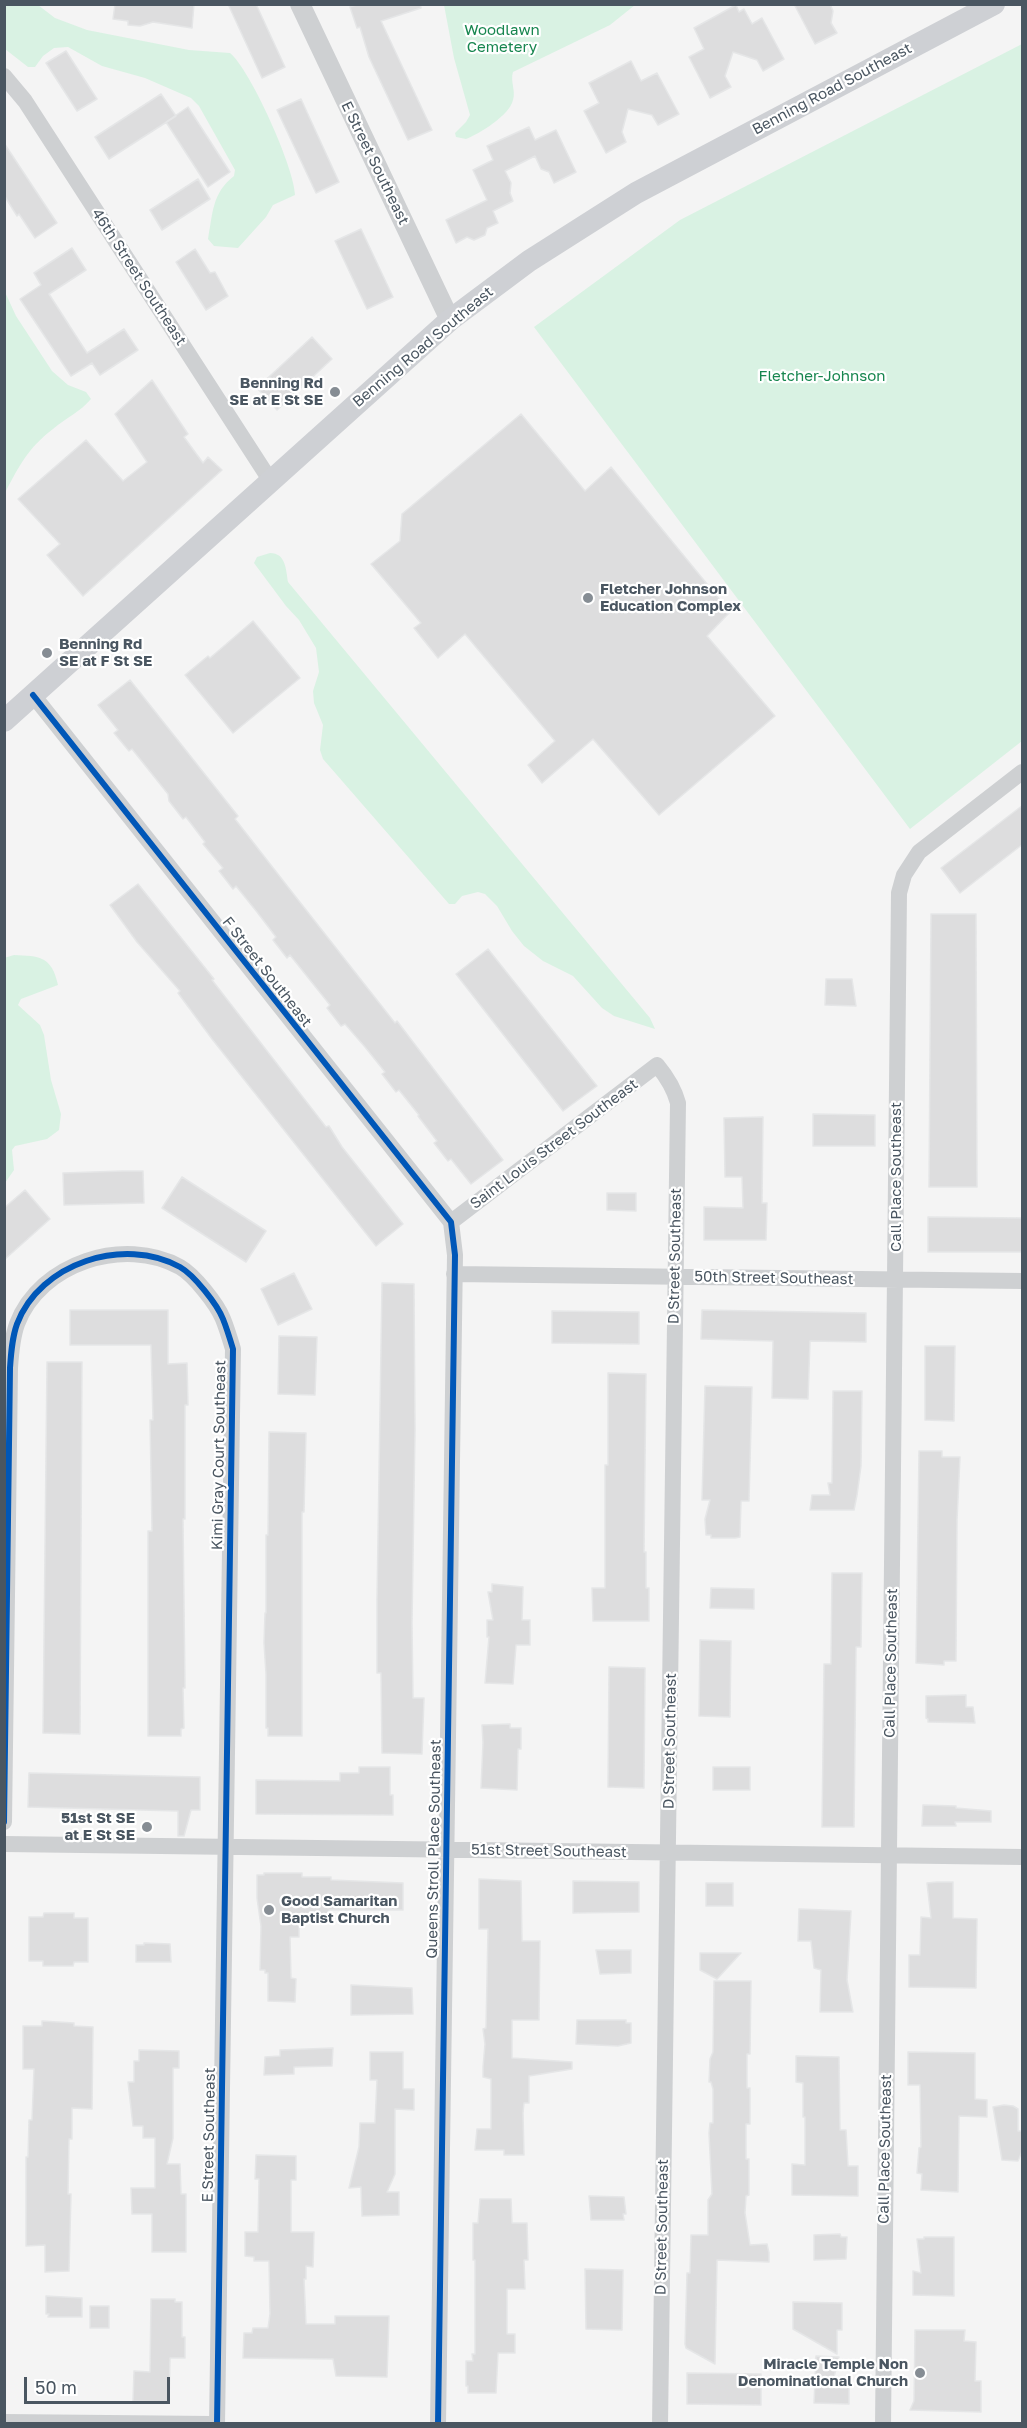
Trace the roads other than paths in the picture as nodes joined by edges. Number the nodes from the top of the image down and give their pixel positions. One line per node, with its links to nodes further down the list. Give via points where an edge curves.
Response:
1 (300, 4): 4 (street, E Street Southeast)
2 (994, 4): 4 (main road, Benning Road Southeast, via 636,193 529,261)
3 (4, 76): 5 (street, 46th Street Southeast, via 25,101)
4 (450, 321): 5 (main road, Benning Road Southeast)
5 (270, 480): 6 (main road, Benning Road Southeast)
6 (33, 695): 7 (main road, Benning Road Southeast); 10 (street, F Street Southeast)
7 (4, 720)
8 (1023, 772): 13 (street, Call Place Southeast, via 919,852 904,875 899,902)
9 (657, 1065): 10 (street, Saint Louis Street Southeast); 12 (street, D Street Southeast, via 674,1089 678,1103)
10 (451, 1222): 11 (street)
11 (454, 1274): 12 (street, 50th Street Southeast); 18 (street, Queens Stroll Place Southeast)
12 (675, 1277): 13 (street, 50th Street Southeast); 19 (street, D Street Southeast)
13 (895, 1279): 14 (street, 50th Street Southeast); 20 (street, Call Place Southeast)
14 (1023, 1281)
15 (4, 1822): 17 (street, Kimi Gray Court Southeast, via 13,1339 30,1300 50,1282 76,1264 102,1256 130,1254 180,1267 204,1290 223,1317 233,1349)
16 (4, 1844): 17 (street, 51st Street Southeast)
17 (225, 1848): 18 (street, 51st Street Southeast); 24 (street, E Street Southeast)
18 (447, 1850): 19 (street, 51st Street Southeast); 25 (street, Queens Stroll Place Southeast)
19 (668, 1853): 20 (street, 51st Street Southeast); 26 (street, D Street Southeast)
20 (890, 1855): 21 (street, 51st Street Southeast); 27 (street, Call Place Southeast)
21 (1023, 1857)
22 (4, 2422): 23 (street)
23 (211, 2424)
24 (217, 2424)
25 (438, 2424)
26 (660, 2424)
27 (883, 2424)

